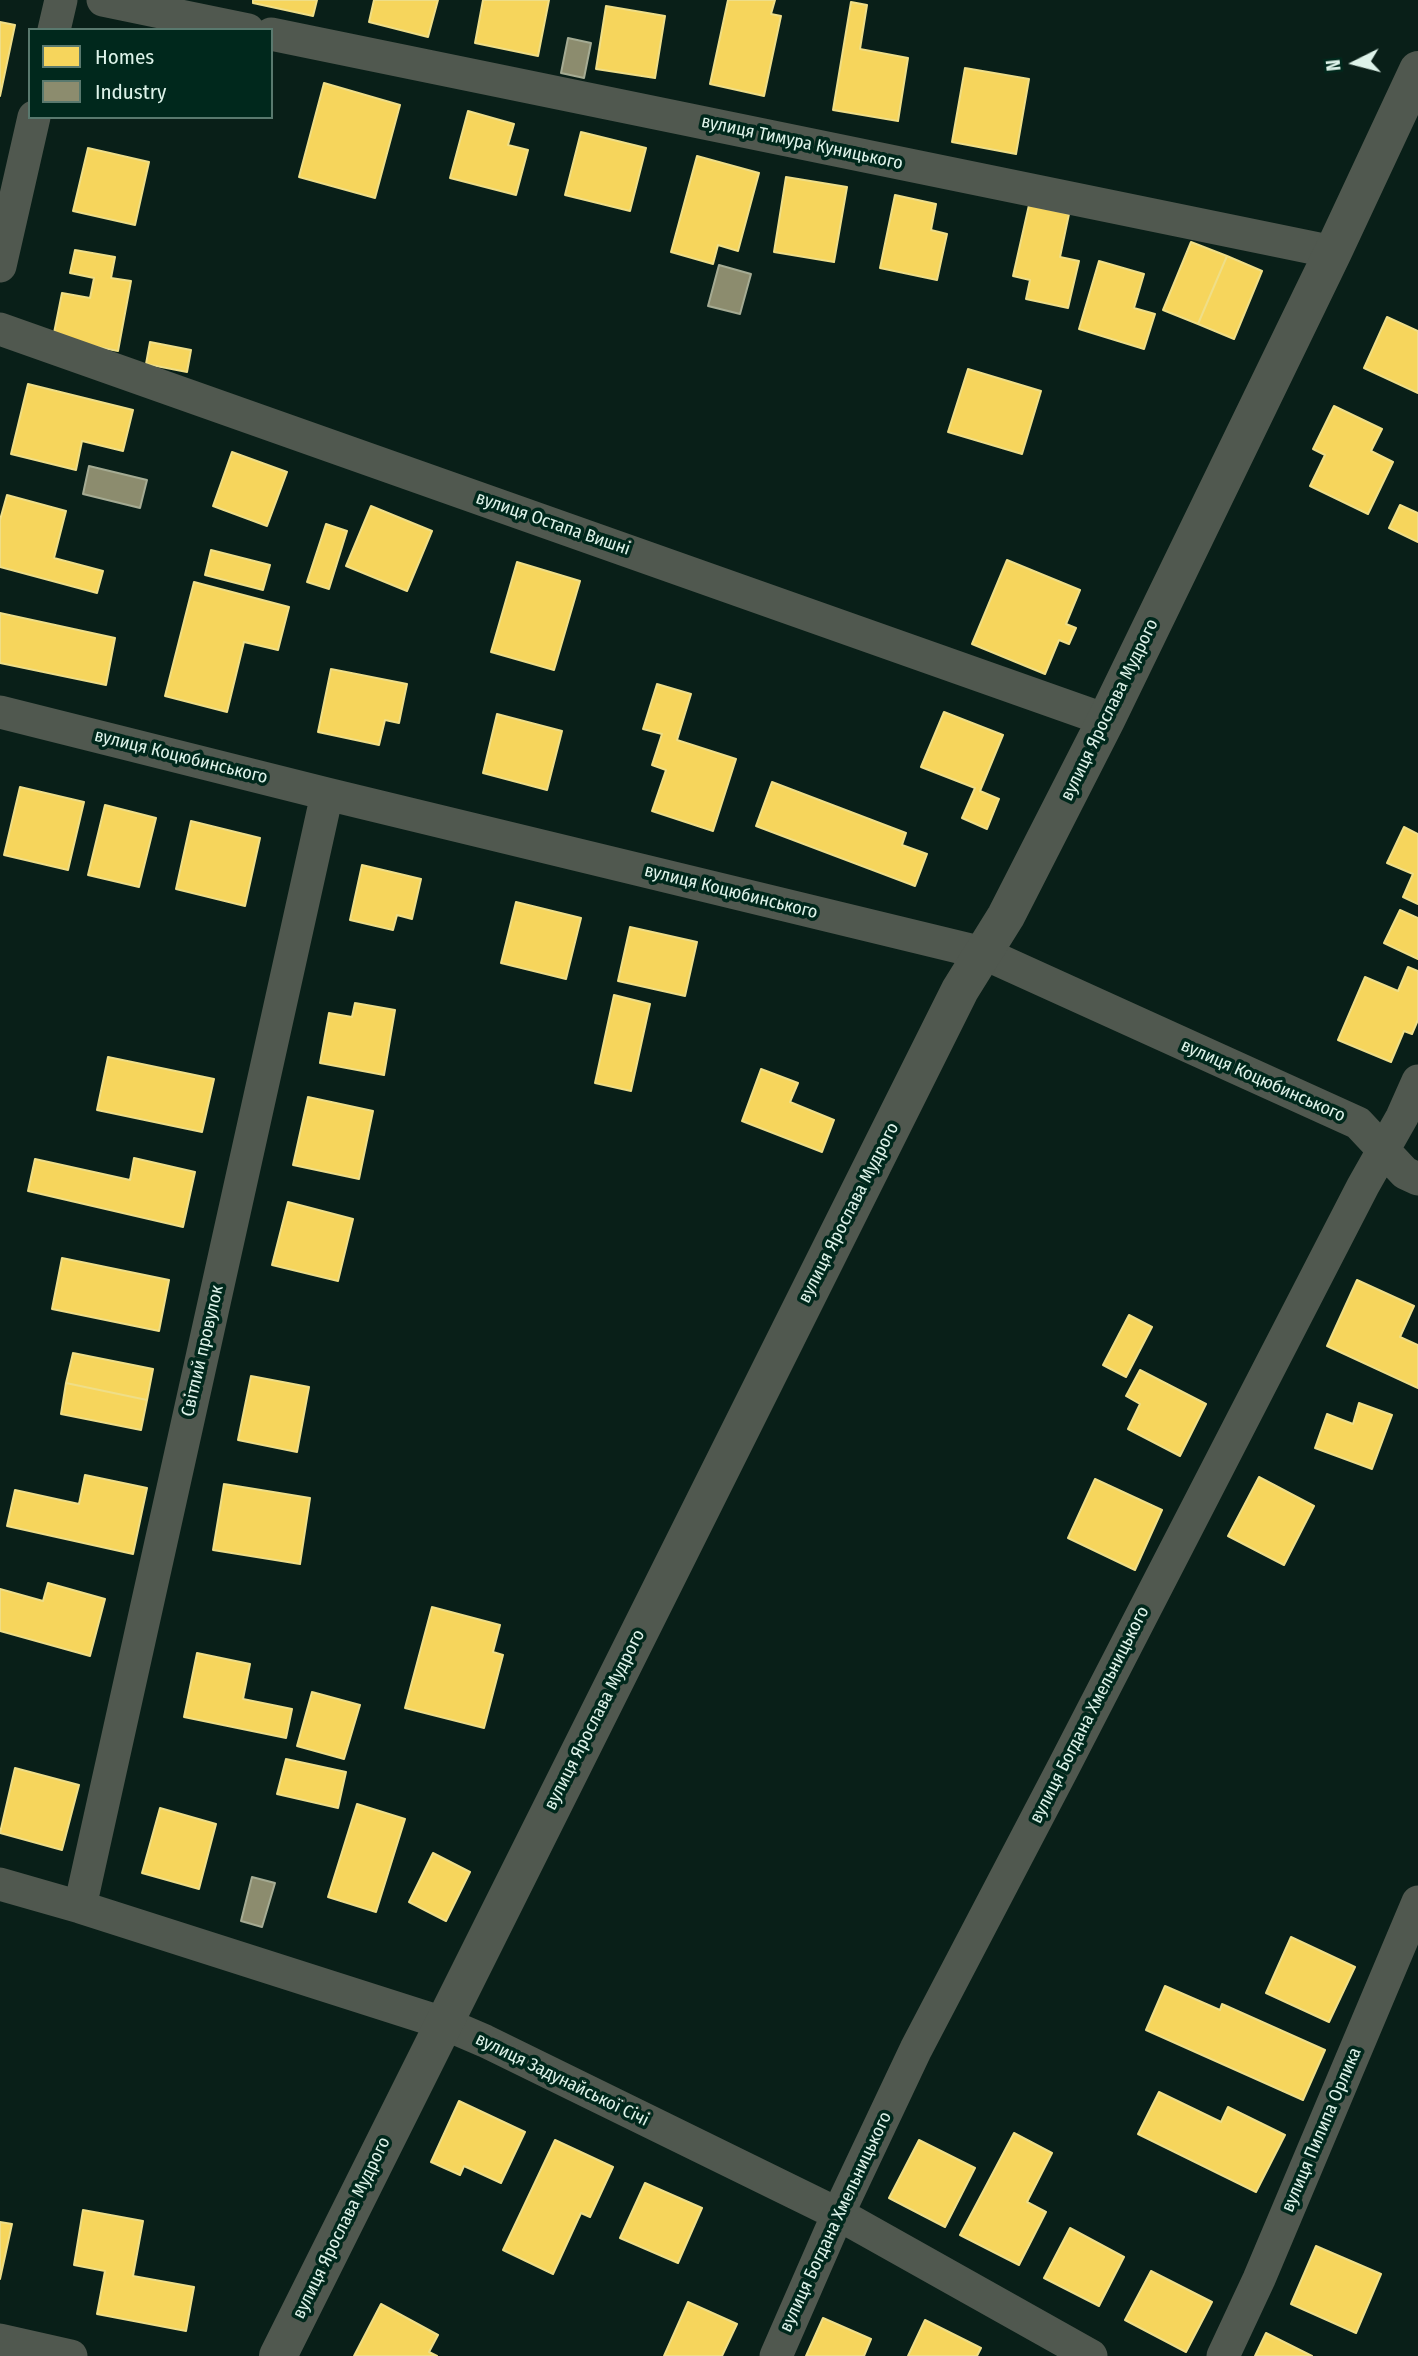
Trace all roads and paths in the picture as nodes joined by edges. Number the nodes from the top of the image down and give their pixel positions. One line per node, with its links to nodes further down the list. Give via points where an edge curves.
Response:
1 (61, 0): 3 (street)
2 (103, 0): 4 (street)
3 (54, 28)
4 (238, 28)
5 (273, 34): 8 (street, вулиця Тимура Куницького)
6 (1418, 70): 8 (street, вулиця Ярослава Мудрого)
7 (34, 119): 9 (street)
8 (1333, 252): 12 (street, вулиця Ярослава Мудрого)
9 (0, 266)
10 (0, 329): 12 (street, вулиця Остапа Вишні)
11 (0, 712): 13 (street, вулиця Коцюбинського)
12 (1106, 720): 14 (street, вулиця Ярослава Мудрого)
13 (327, 794): 14 (street, вулиця Коцюбинського); 20 (street, Світлий провулок)
14 (983, 953): 16 (street, вулиця Коцюбинського, via 1357,1123); 21 (street, вулиця Ярослава Мудрого)
15 (1418, 1081): 16 (street, вулиця Богдана Хмельницького)
16 (1383, 1150): 17 (street, вулиця Коцюбинського); 22 (street, вулиця Богдана Хмельницького, via 916,2049)
17 (1418, 1179)
18 (0, 1884): 20 (street, вулиця Задунайської Січі)
19 (1418, 1902): 28 (street, вулиця Пилипа Орлика)
20 (80, 1907): 21 (street, вулиця Задунайської Січі)
21 (443, 2024): 22 (street, вулиця Задунайської Січі); 25 (street, вулиця Ярослава Мудрого)
22 (838, 2214): 26 (street, вулиця Богдана Хмельницького); 27 (street, вулиця Задунайської Січі)
23 (0, 2340): 24 (street)
24 (71, 2356)
25 (278, 2356)
26 (775, 2356)
27 (1091, 2356)
28 (1223, 2356)

